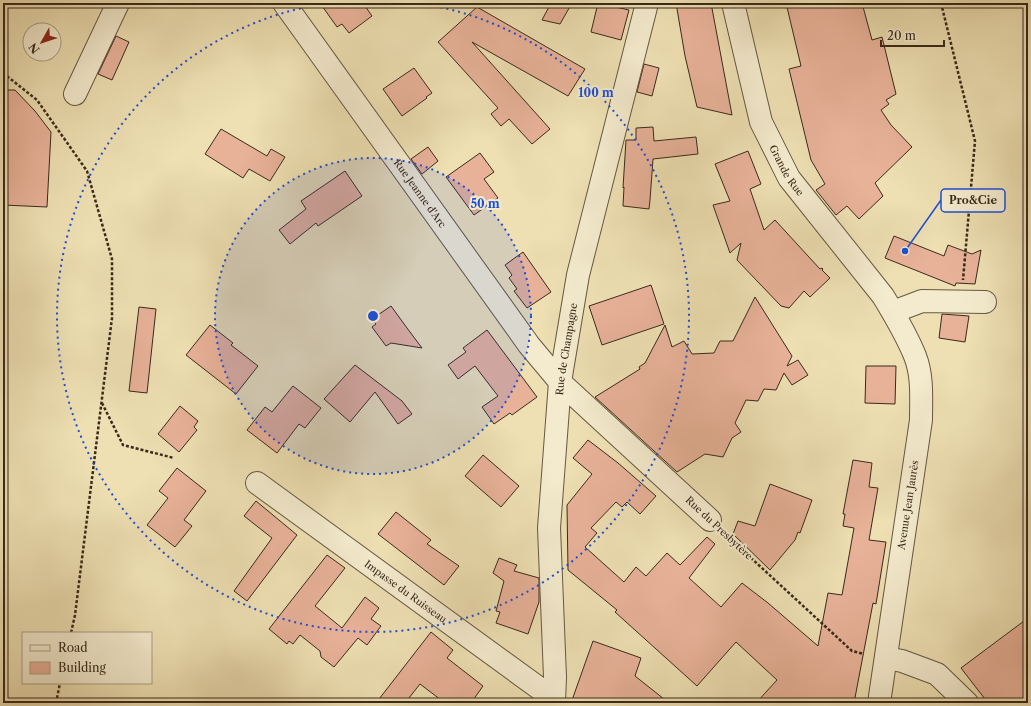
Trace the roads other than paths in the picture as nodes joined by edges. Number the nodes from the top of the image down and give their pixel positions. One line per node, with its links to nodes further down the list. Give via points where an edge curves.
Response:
1 (118, 3): 5 (street)
2 (284, 3): 8 (street, Rue Jeanne d'Arc, via 529,345)
3 (648, 3): 8 (street, Rue de Champagne, via 578,275)
4 (732, 3): 7 (street, Grande Rue, via 761,122 789,178 865,272)
5 (75, 94)
6 (985, 302): 7 (street, via 922,301)
7 (893, 312): 11 (street, Avenue Jean Jaurès, via 915,357 921,386 921,420)
8 (560, 382): 10 (street, Rue du Presbytère); 12 (street, Rue de Champagne, via 549,528)
9 (257, 483): 12 (street, Impasse du Ruisseau)
10 (710, 520)
11 (886, 658): 13 (street, Avenue Jean Jaurès); 14 (street, via 937,674)
12 (554, 701)
13 (879, 703)
14 (967, 703)

